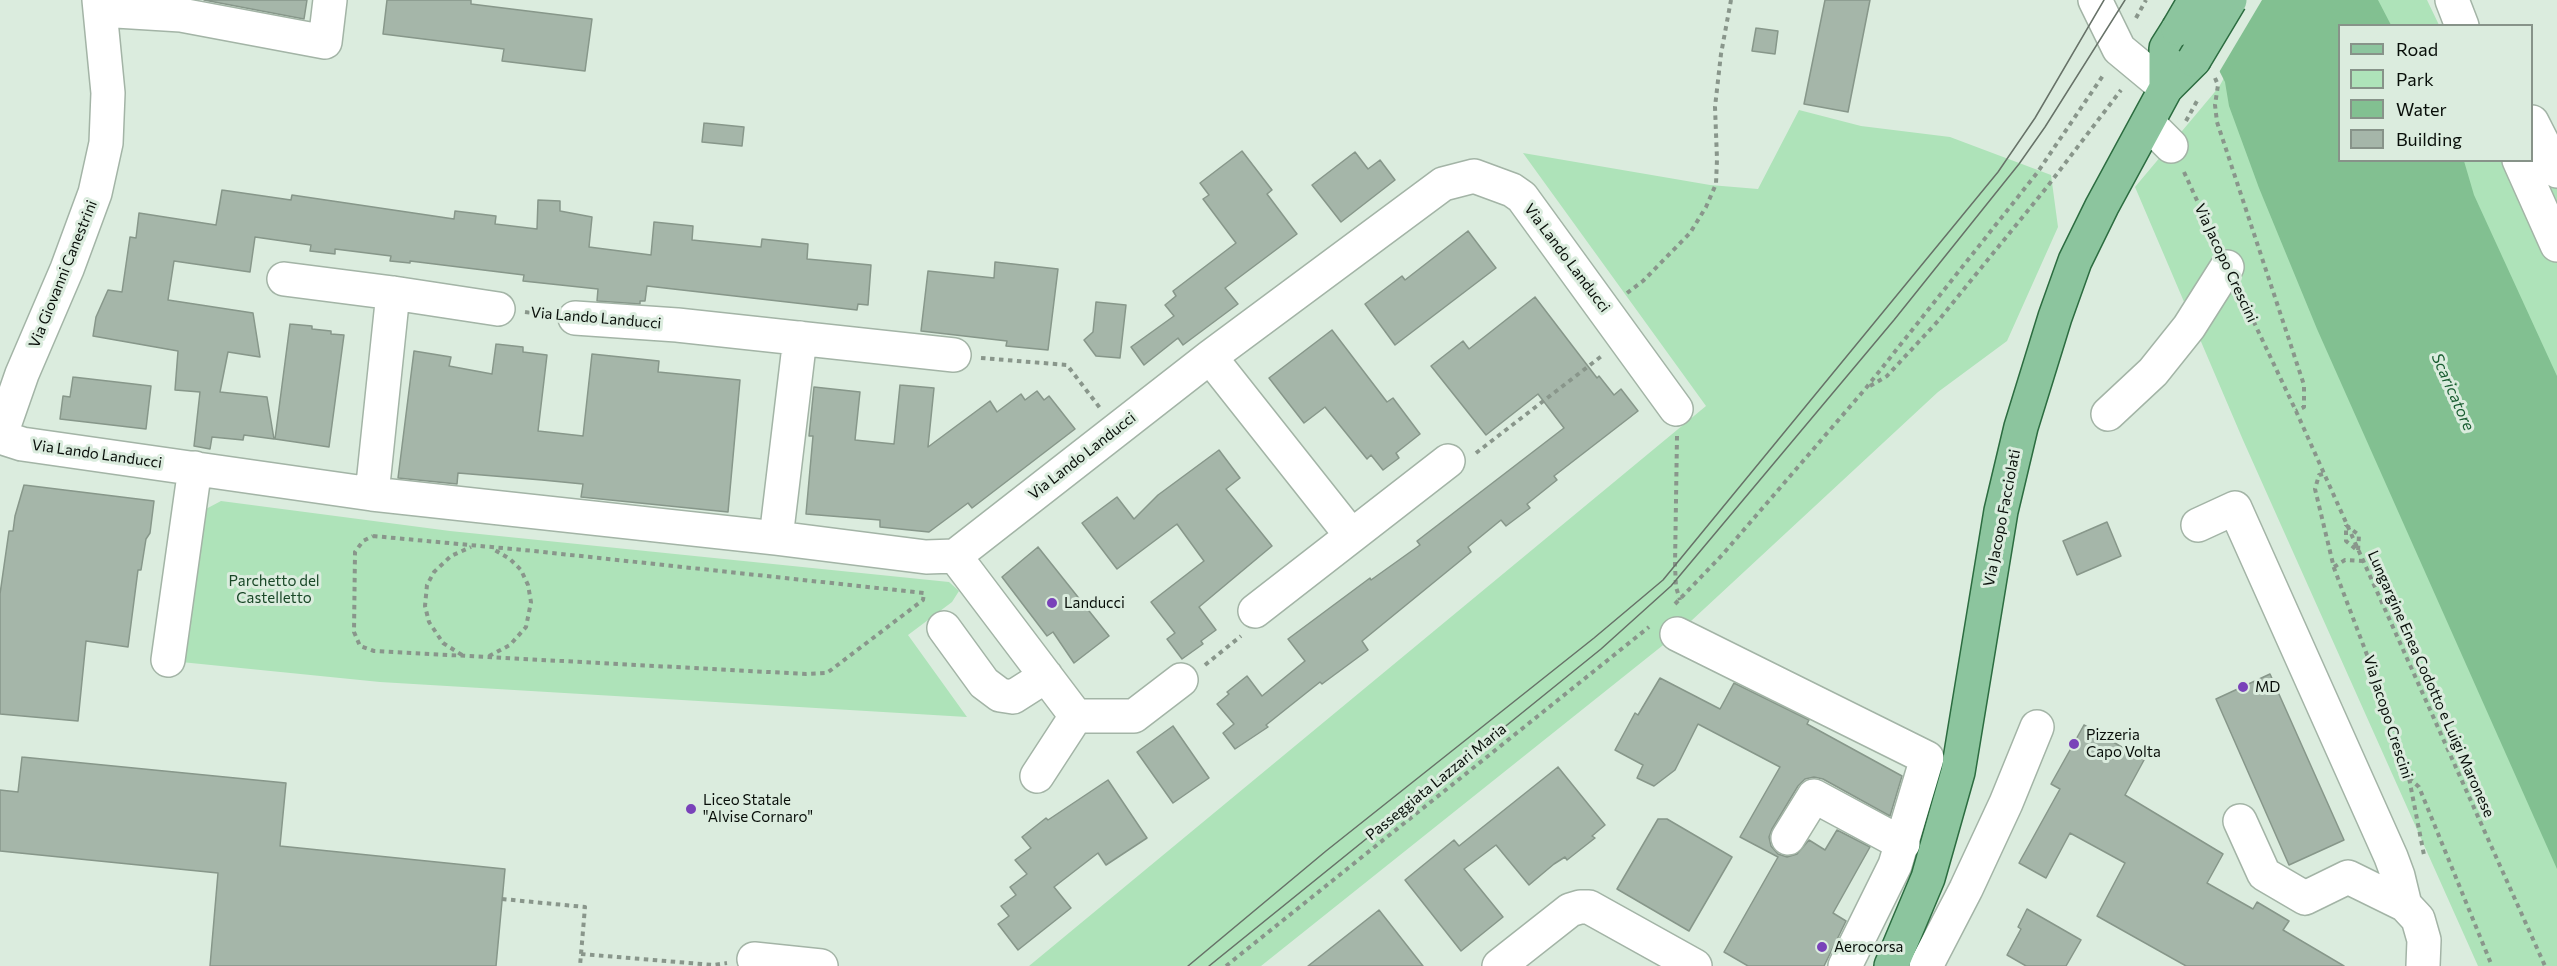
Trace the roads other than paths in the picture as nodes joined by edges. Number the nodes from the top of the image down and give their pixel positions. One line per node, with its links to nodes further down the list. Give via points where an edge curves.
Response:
1 (330, 0): 7 (street, via 325,42)
2 (2095, 0): 9 (street, via 2119,49)
3 (2195, 0): 9 (main road, bridge, via 2166,48)
4 (2230, 0): 9 (main road, bridge, via 2194,60)
5 (2451, 0): 8 (street)
6 (100, 5): 7 (street); 26 (street, Via Giovanni Canestrini, via 108,93 105,143 95,193)
7 (182, 8)
8 (2461, 24)
9 (2166, 88): 10 (main road, Via Jacopo Facciolati)
10 (2148, 123): 12 (street); 52 (main road, Via Jacopo Facciolati, via 2075,261 2021,427 2001,511 1958,772 1929,878)
11 (2533, 124): 14 (street)
12 (2178, 135)
13 (2519, 162): 15 (street)
14 (2557, 171)
15 (2557, 245)
16 (2227, 267): 25 (street, via 2189,327 2152,372)
17 (284, 279): 18 (street)
18 (393, 293): 19 (street); 29 (street)
19 (498, 309)
20 (575, 318): 21 (street, Via Lando Landucci)
21 (800, 338): 22 (street, Via Lando Landucci); 32 (street)
22 (954, 355)
23 (1210, 357): 24 (street, Via Lando Landucci, via 1443,184 1474,176 1522,197); 31 (street); 33 (street, Via Lando Landucci)
24 (1676, 409)
25 (2108, 414)
26 (0, 437): 28 (street, Via Lando Landucci, via 22,444)
27 (1448, 461): 31 (street)
28 (195, 468): 29 (street, Via Lando Landucci); 37 (street)
29 (372, 494): 32 (street, Via Lando Landucci)
30 (2198, 525): 46 (street, via 2235,508 2391,857)
31 (1351, 535): 34 (street)
32 (776, 538): 33 (street, Via Lando Landucci, via 926,557)
33 (955, 556): 38 (street)
34 (1255, 611)
35 (944, 628): 38 (street, via 984,683 1000,694 1013,697)
36 (1664, 630): 45 (street, via 1927,758)
37 (168, 660)
38 (1046, 676): 40 (street)
39 (1181, 680): 40 (street, via 1134,716)
40 (1076, 716): 42 (street)
41 (2037, 727): 53 (street, via 1996,825)
42 (1037, 776)
43 (2240, 821): 46 (street, via 2264,874 2305,898 2360,882)
44 (1788, 838): 45 (street, via 1814,796)
45 (1903, 844): 51 (street)
46 (2411, 912): 54 (street, via 2424,940)
47 (754, 959): 48 (street)
48 (821, 966)
49 (1499, 966): 50 (street, via 1570,910 1589,907)
50 (1695, 966)
51 (1845, 966)
52 (1891, 966)
53 (1926, 966)
54 (2423, 966)

